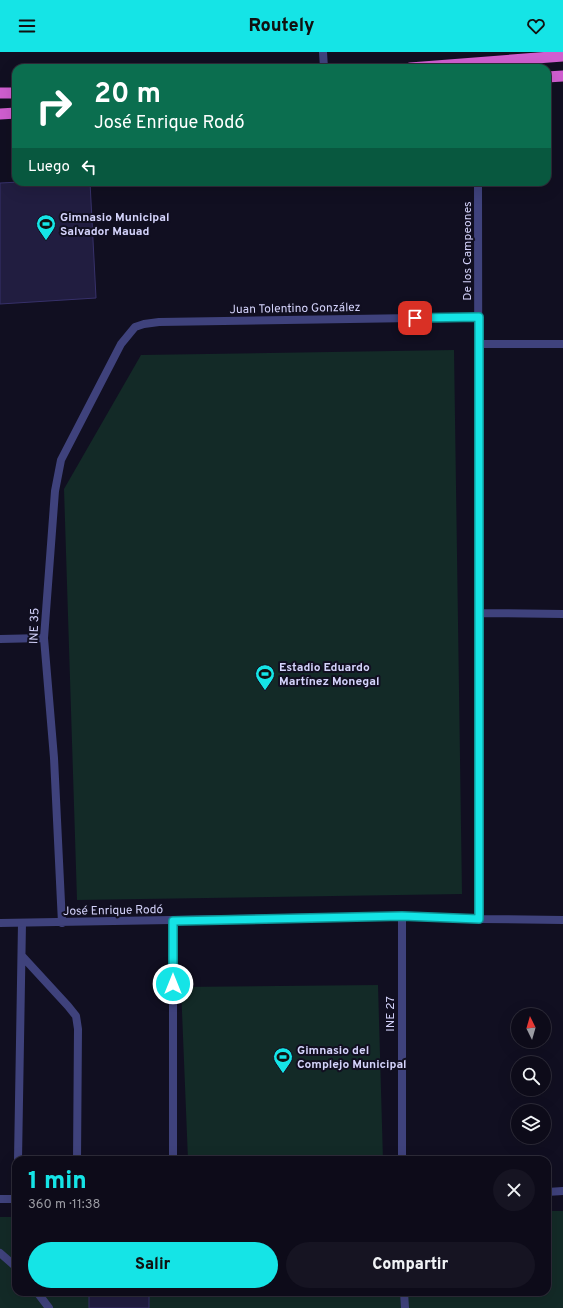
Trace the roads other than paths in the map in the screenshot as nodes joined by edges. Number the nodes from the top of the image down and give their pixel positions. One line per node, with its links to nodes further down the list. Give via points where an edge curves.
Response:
1 (323, 52): 3 (street)
2 (563, 56): 4 (highway)
3 (324, 64)
4 (487, 64)
5 (563, 76): 6 (highway)
6 (551, 77)
7 (0, 93): 8 (highway)
8 (12, 93)
9 (12, 113): 10 (highway)
10 (0, 114)
11 (478, 186): 12 (street, De los Campeones)
12 (479, 317): 13 (street, Juan Tolentino González, via 159,322 135,327); 14 (street, De los Campeones)
13 (121, 344): 18 (street, INE 35, via 61,460 55,491)
14 (479, 344): 15 (street); 16 (street, De los Campeones)
15 (563, 344)
16 (479, 613): 17 (street); 21 (street, De los Campeones)
17 (563, 614)
18 (44, 638): 19 (street); 26 (street, INE 35, via 54,758)
19 (0, 639)
20 (402, 916): 21 (street, José Enrique Rodó); 23 (street, José Enrique Rodó); 31 (street, INE 27)
21 (479, 919): 22 (street, José Enrique Rodó)
22 (563, 920)
23 (173, 921): 26 (street, José Enrique Rodó); 30 (street)
24 (0, 923): 25 (street, José Enrique Rodó)
25 (22, 923): 26 (street, José Enrique Rodó); 27 (street)
26 (62, 923)
27 (22, 956): 28 (street); 29 (street, via 76,1016)
28 (18, 1156)
29 (77, 1156)
30 (173, 1156)
31 (402, 1156)
32 (563, 1191): 33 (street)
33 (551, 1192)
34 (12, 1198): 35 (street)
35 (0, 1199)
36 (0, 1253): 37 (street)
37 (12, 1264)
38 (40, 1296): 40 (street)
39 (404, 1296): 41 (street)
40 (49, 1308)
41 (405, 1308)

